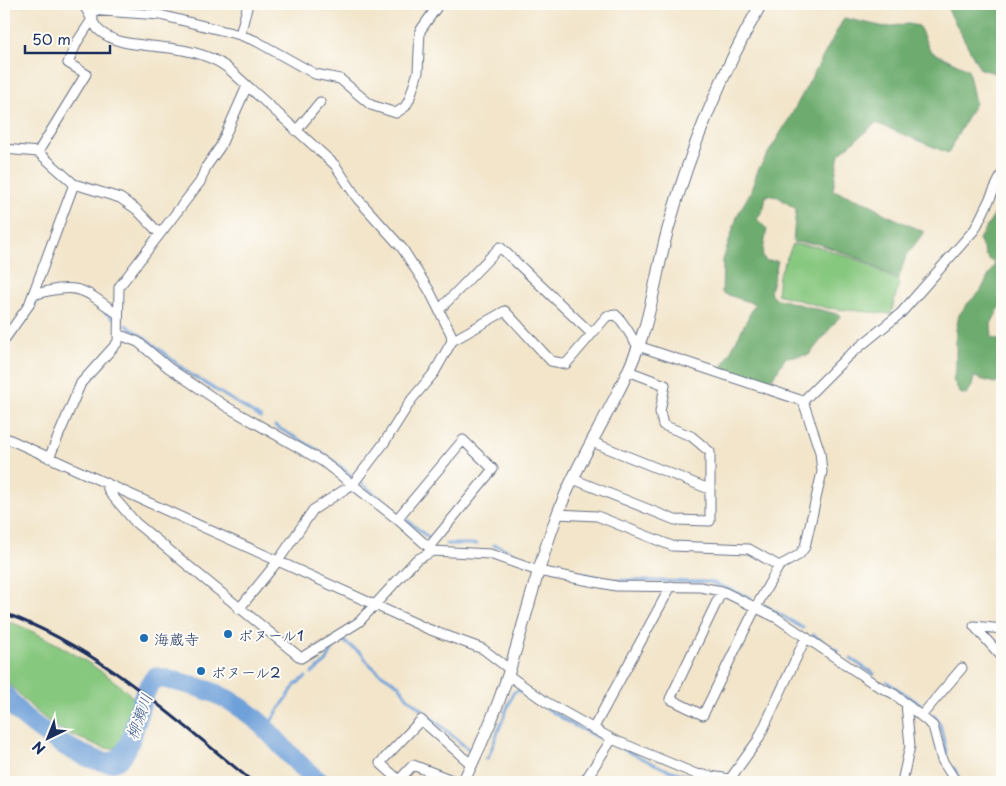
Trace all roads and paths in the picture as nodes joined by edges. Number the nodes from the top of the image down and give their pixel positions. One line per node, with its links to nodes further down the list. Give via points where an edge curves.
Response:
1 (248, 4): 5 (street)
2 (439, 4): 5 (street, via 420,30 418,72 409,100 396,112 371,105 340,79 315,74)
3 (761, 4): 21 (street, via 725,70 703,126 675,204)
4 (88, 11): 5 (street, via 160,15); 6 (street, via 99,31 121,42 189,52 222,63); 10 (street, via 68,63 86,74)
5 (240, 35)
6 (246, 86): 8 (street); 13 (street, via 220,147 200,182)
7 (320, 102): 8 (street)
8 (296, 131): 15 (street, via 335,165 357,198 402,248)
9 (4, 149): 10 (street)
10 (38, 152): 12 (street)
11 (1002, 174): 23 (street, via 975,229 901,313 847,357)
12 (74, 184): 13 (street, via 120,198 136,209); 14 (street)
13 (160, 234): 16 (street, via 120,287)
14 (33, 295): 16 (street, via 60,287 86,290); 19 (street)
15 (439, 310): 18 (street, via 500,247); 20 (street)
16 (118, 314): 17 (street)
17 (120, 334): 26 (street, via 118,342 81,383); 29 (street, via 138,342 194,386 322,460)
18 (592, 334): 20 (street, via 566,364 551,361 505,311); 21 (street, via 607,316 616,315)
19 (4, 340)
20 (452, 341): 29 (street, via 434,373)
21 (638, 346): 22 (street); 23 (street)
22 (628, 371): 25 (street); 30 (street, via 665,385 660,420 663,425 690,436 710,452)
23 (803, 401): 35 (street, via 820,452 822,472 805,547 799,555)
24 (4, 437): 26 (street)
25 (592, 442): 27 (street); 30 (street)
26 (49, 458): 28 (street)
27 (573, 479): 30 (street, via 675,520 710,521); 31 (street)
28 (106, 484): 34 (street); 41 (street, via 136,523)
29 (353, 484): 32 (street); 34 (street, via 313,510)
30 (709, 489)
31 (557, 514): 35 (street, via 597,516 672,546 749,549); 36 (street)
32 (397, 519): 33 (street); 33 (street, via 463,440 493,470)
33 (431, 549): 36 (street, via 490,554); 39 (street, via 416,560)
34 (278, 561): 39 (street); 41 (street)
35 (779, 566): 40 (street)
36 (538, 571): 37 (street, via 616,586); 46 (street)
37 (671, 586): 38 (street); 49 (street)
38 (722, 591): 40 (street); 40 (street, via 670,699 703,715)
39 (376, 605): 41 (street, via 360,622 301,658); 46 (street, via 428,630 483,649)
40 (756, 607): 43 (street)
41 (239, 609)
42 (1002, 629): 44 (street, via 974,626)
43 (806, 637): 47 (street); 52 (street, via 758,740)
44 (1002, 657)
45 (962, 668): 48 (street)
46 (509, 672): 49 (street, via 546,702); 51 (street)
47 (906, 703): 48 (street); 56 (street, via 910,746)
48 (921, 716): 57 (street, via 933,726 942,760)
49 (592, 729): 50 (street)
50 (612, 739): 52 (street, via 696,774); 55 (street)
51 (472, 765): 53 (street, via 422,720 380,763 399,780 413,765); 54 (street)
52 (732, 781)
53 (457, 782)
54 (463, 782)
55 (584, 782)
56 (902, 782)
57 (956, 782)

